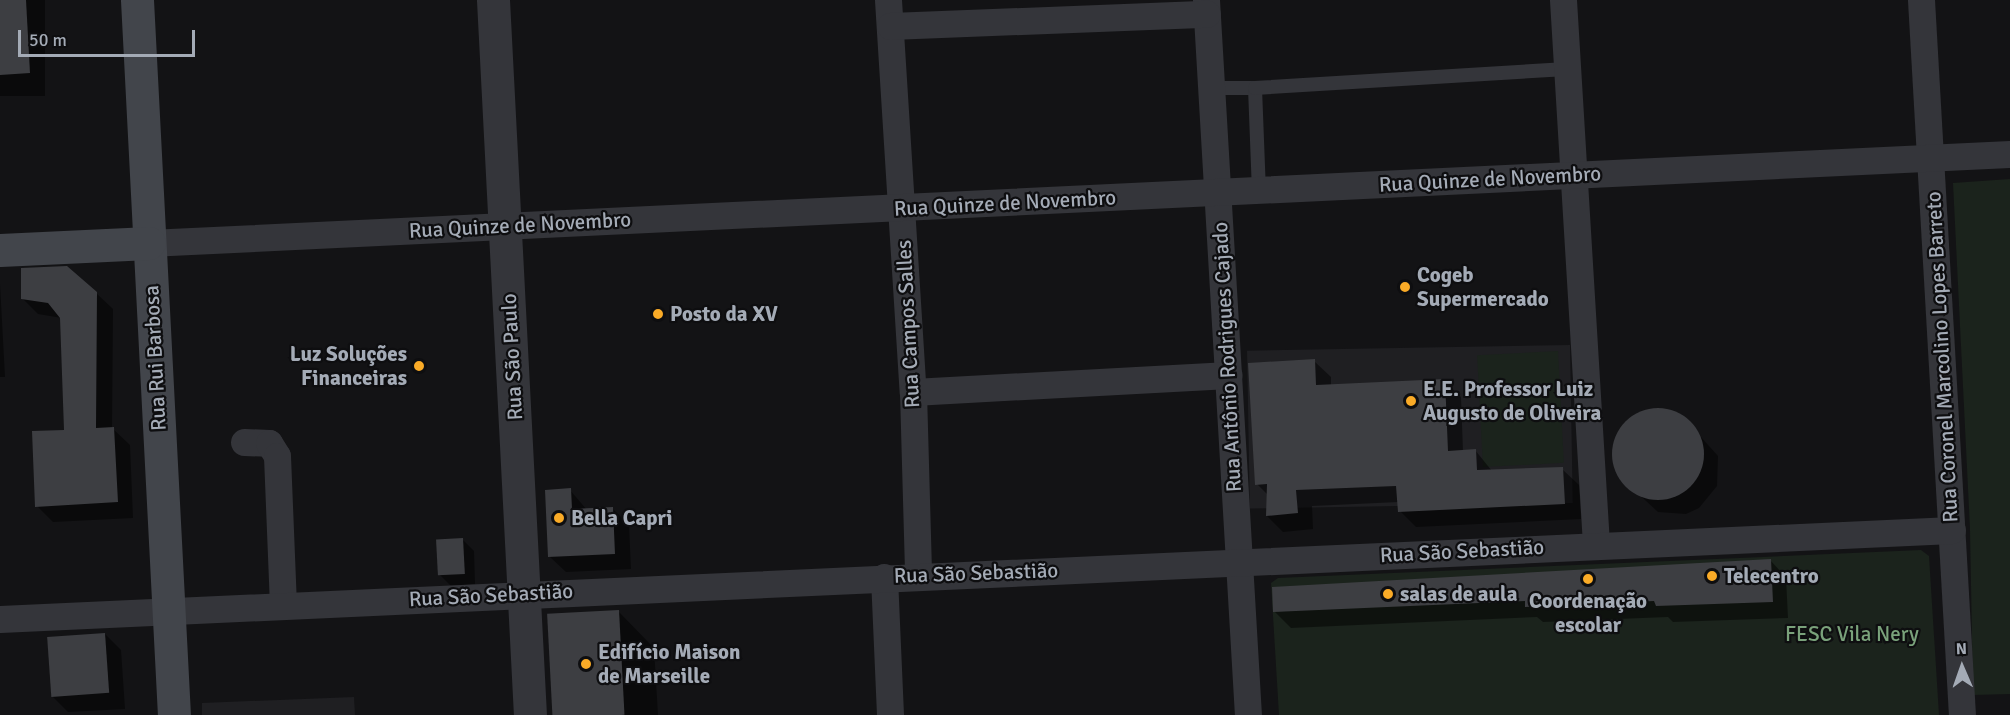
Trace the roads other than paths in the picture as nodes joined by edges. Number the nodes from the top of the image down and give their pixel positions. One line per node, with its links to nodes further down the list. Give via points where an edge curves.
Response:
1 (137, 0): 17 (main road, Rua Rui Barbosa)
2 (493, 0): 16 (street, Rua São Paulo)
3 (1563, 0): 7 (street)
4 (1921, 0): 11 (street, Rua Coronel Marcolino Lopes Barreto)
5 (1207, 7): 6 (street); 8 (street, Rua Antônio Rodrigues Cajado)
6 (889, 13): 15 (street, Rua Campos Salles)
7 (1566, 69): 9 (lane); 12 (street)
8 (1209, 88): 9 (lane); 14 (street, Rua Antônio Rodrigues Cajado)
9 (1255, 88): 13 (lane)
10 (2010, 154): 11 (street, Rua Quinze de Novembro)
11 (1930, 157): 12 (street, Rua Quinze de Novembro); 22 (street, Rua Coronel Marcolino Lopes Barreto)
12 (1573, 175): 13 (street, Rua Quinze de Novembro); 23 (street)
13 (1259, 191): 14 (street, Rua Quinze de Novembro)
14 (1218, 193): 15 (street, Rua Quinze de Novembro); 19 (street, Rua Antônio Rodrigues Cajado)
15 (901, 208): 16 (street, Rua Quinze de Novembro); 20 (street, Rua Campos Salles)
16 (506, 226): 17 (street, Rua Quinze de Novembro); 27 (street, Rua São Paulo)
17 (149, 243): 18 (main road, Rua Quinze de Novembro); 29 (main road, Rua Rui Barbosa)
18 (0, 250)
19 (1229, 375): 20 (street); 24 (street, Rua Antônio Rodrigues Cajado)
20 (913, 392): 25 (street, Rua Campos Salles)
21 (244, 442): 28 (street, via 269,443 277,456)
22 (1953, 530): 23 (street, Rua São Sebastião); 35 (street, Rua Coronel Marcolino Lopes Barreto)
23 (1596, 544): 24 (street, Rua São Sebastião)
24 (1239, 561): 25 (street, Rua São Sebastião); 34 (street, Rua Antônio Rodrigues Cajado)
25 (918, 576): 26 (street, Rua São Sebastião)
26 (884, 577): 27 (street, Rua São Sebastião); 33 (street)
27 (524, 594): 28 (street, Rua São Sebastião); 32 (street, Rua São Paulo)
28 (283, 606): 29 (street, Rua São Sebastião)
29 (169, 611): 30 (street, Rua São Sebastião); 31 (main road, Rua Rui Barbosa)
30 (0, 619)
31 (174, 715)
32 (530, 715)
33 (890, 715)
34 (1248, 715)
35 (1962, 715)

